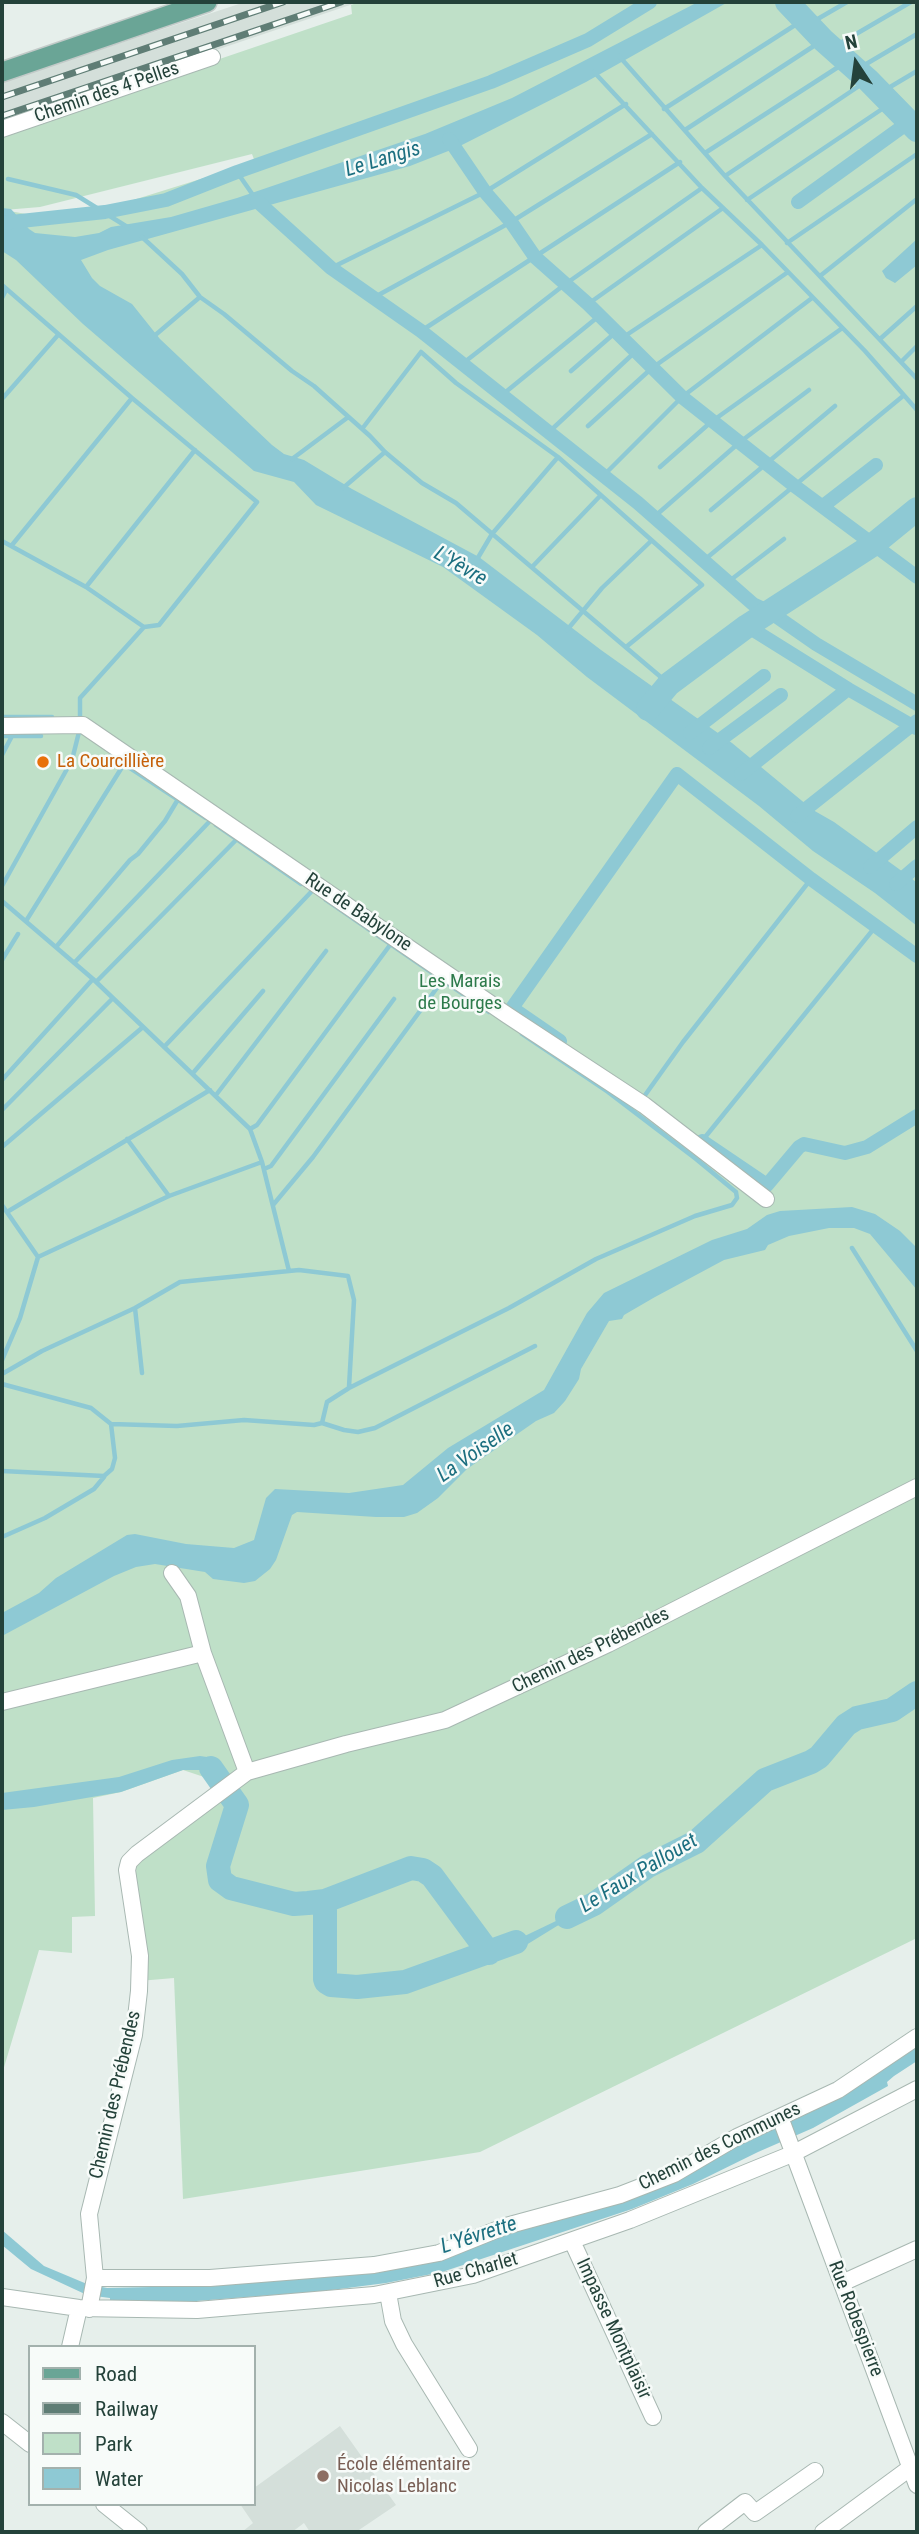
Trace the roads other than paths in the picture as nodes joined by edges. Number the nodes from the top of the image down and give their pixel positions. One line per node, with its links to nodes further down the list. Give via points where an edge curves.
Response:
1 (207, 2): 3 (main road)
2 (212, 57): 4 (street, Chemin des 4 Pelles)
3 (2, 72)
4 (2, 129)
5 (2, 726): 6 (street, Rue de Babylone, via 83,724 644,1105)
6 (766, 1199)
7 (917, 1487): 11 (street, Chemin des Prébendes, via 445,1720 346,1744)
8 (172, 1573): 9 (street, via 188,1596)
9 (203, 1653): 10 (street); 11 (street)
10 (2, 1702)
11 (235, 1781): 20 (street, Chemin des Prébendes, via 129,1862 140,1956 139,1991 134,2035 89,2214)
12 (917, 2037): 14 (street, Chemin des Communes, via 838,2090)
13 (917, 2089): 15 (street, Rue Charlet)
14 (780, 2120): 15 (street, Rue Robespierre); 16 (street, Chemin des Communes)
15 (790, 2148): 17 (street, Rue Charlet); 21 (street, Rue Robespierre)
16 (621, 2197): 17 (street); 20 (street, Chemin des Communes, via 506,2226 439,2253 374,2265 210,2278)
17 (629, 2217): 18 (street, Rue Charlet)
18 (572, 2241): 22 (street, Rue Charlet, via 473,2275); 26 (street, Impasse Montplaisir)
19 (917, 2249): 21 (street)
20 (94, 2280): 24 (street, Chemin des Prébendes)
21 (842, 2283): 30 (street, Rue Robespierre)
22 (388, 2292): 24 (street, Rue Charlet, via 197,2309); 29 (street, via 393,2321 404,2344)
23 (2, 2297): 24 (street, Rue Charlet)
24 (86, 2306): 25 (street, Chemin des Prébendes)
25 (72, 2345)
26 (653, 2417)
27 (2, 2422): 28 (street)
28 (28, 2442)
29 (469, 2449)
30 (911, 2468): 32 (street, Rue Robespierre); 36 (street)
31 (815, 2471): 35 (street, via 755,2513 745,2502)
32 (917, 2486)
33 (106, 2506): 34 (street)
34 (139, 2532)
35 (706, 2532)
36 (823, 2532)

